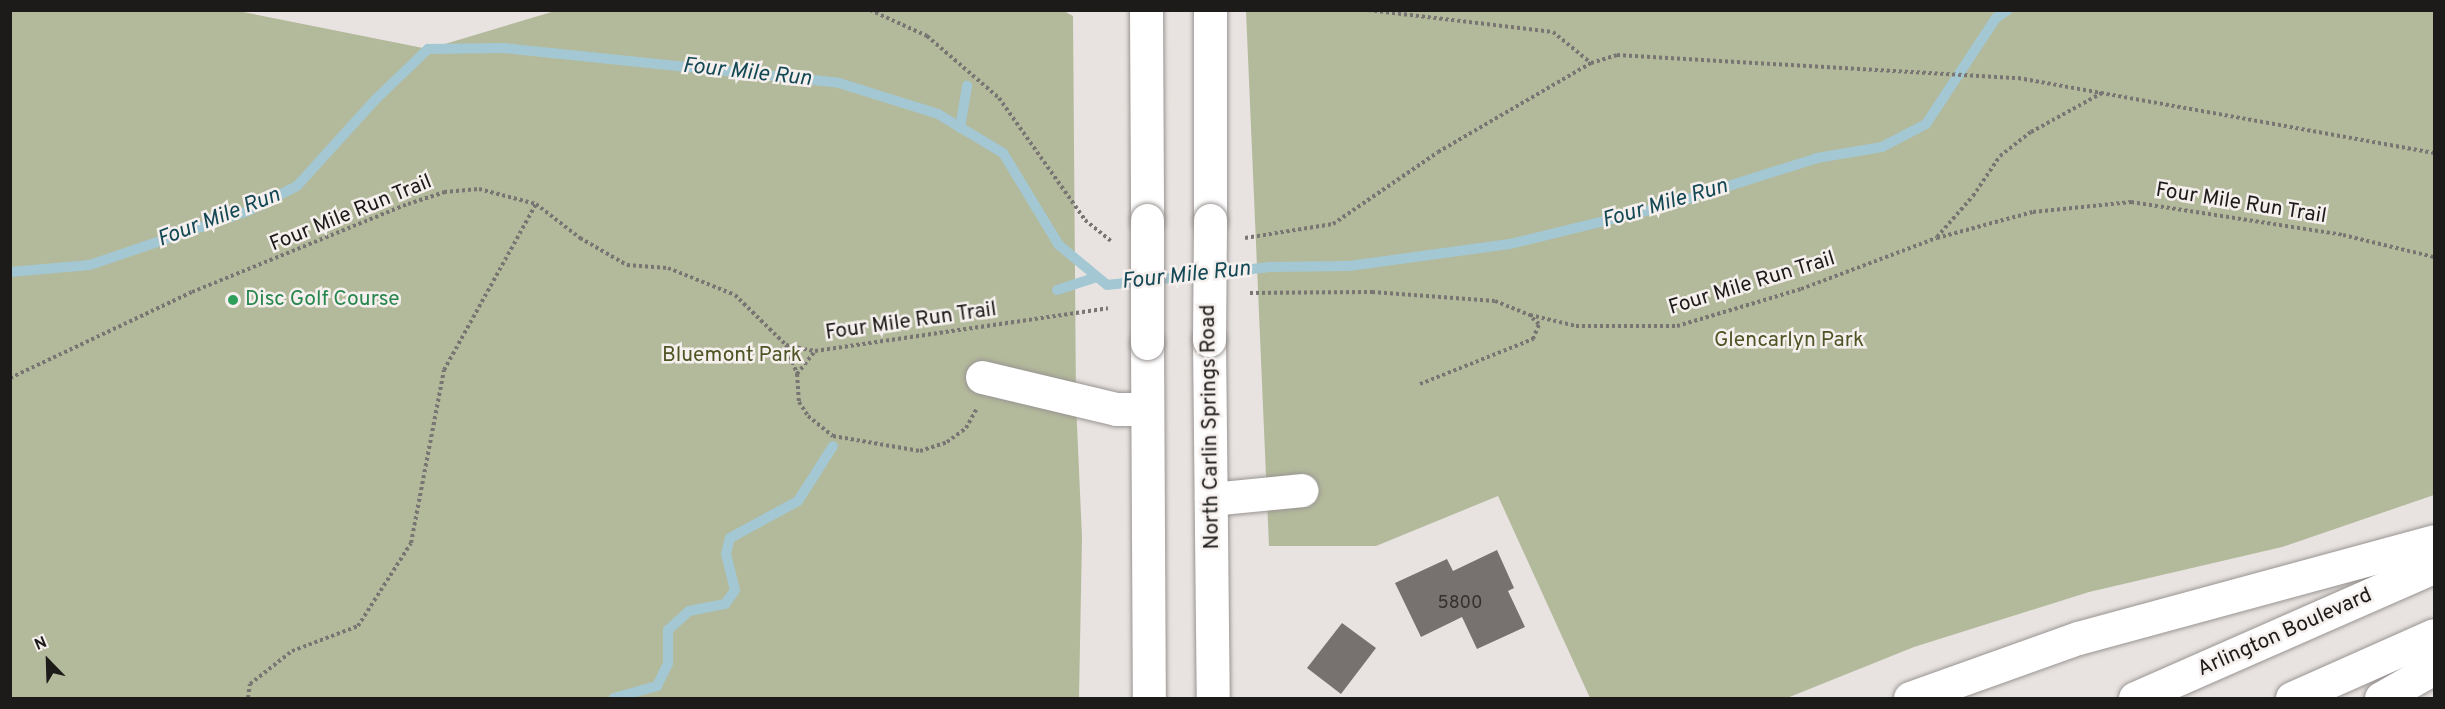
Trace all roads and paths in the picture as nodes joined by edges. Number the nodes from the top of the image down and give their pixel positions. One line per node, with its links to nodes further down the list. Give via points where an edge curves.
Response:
1 (870, 10): 11 (path, via 927,36 999,98 1085,220)
2 (1146, 10): 22 (main road, bridge)
3 (1210, 10): 24 (main road, North Carlin Springs Road, bridge)
4 (1368, 10): 5 (path, via 1553,32)
5 (1591, 63): 6 (path, via 1617,55 1915,70 2018,78); 9 (path, via 1438,152 1333,224)
6 (2102, 93): 7 (path); 10 (path, Four Mile Run Trail, via 2031,132 2000,156)
7 (2434, 153)
8 (536, 204): 16 (path, Four Mile Run Trail, via 580,238 627,265 668,268 735,295); 20 (path, Four Mile Run Trail, via 479,189 444,192 192,292); 29 (path, via 444,370 411,543 358,626 292,651 250,684)
9 (1245, 238)
10 (1937, 238): 12 (path, Four Mile Run Trail, via 2033,212 2131,202 2343,235); 15 (path, Four Mile Run Trail, via 1801,289 1677,326 1576,326)
11 (1111, 241)
12 (2434, 257)
13 (1251, 293): 15 (path, Four Mile Run Trail, via 1372,292 1495,301)
14 (1108, 308): 17 (path, Four Mile Run Trail)
15 (1530, 315): 21 (path, via 1539,324 1533,339)
16 (786, 345): 17 (path, Four Mile Run Trail); 18 (path)
17 (815, 351): 18 (path)
18 (797, 374): 19 (path, via 800,402 808,416 833,436 920,451 948,442 966,428 978,408)
19 (982, 377): 22 (main road, via 1116,409)
20 (10, 378)
21 (1420, 384)
22 (1147, 409): 30 (main road)
23 (1302, 490): 24 (main road)
24 (1211, 500): 31 (main road, North Carlin Springs Road)
25 (2434, 541): 32 (main road, via 2078,638)
26 (2434, 567): 33 (main road, Arlington Boulevard)
27 (2434, 635): 34 (main road)
28 (2434, 668): 35 (main road)
29 (248, 699)
30 (1149, 699)
31 (1213, 699)
32 (1910, 699)
33 (2135, 699)
34 (2292, 699)
35 (2381, 699)

